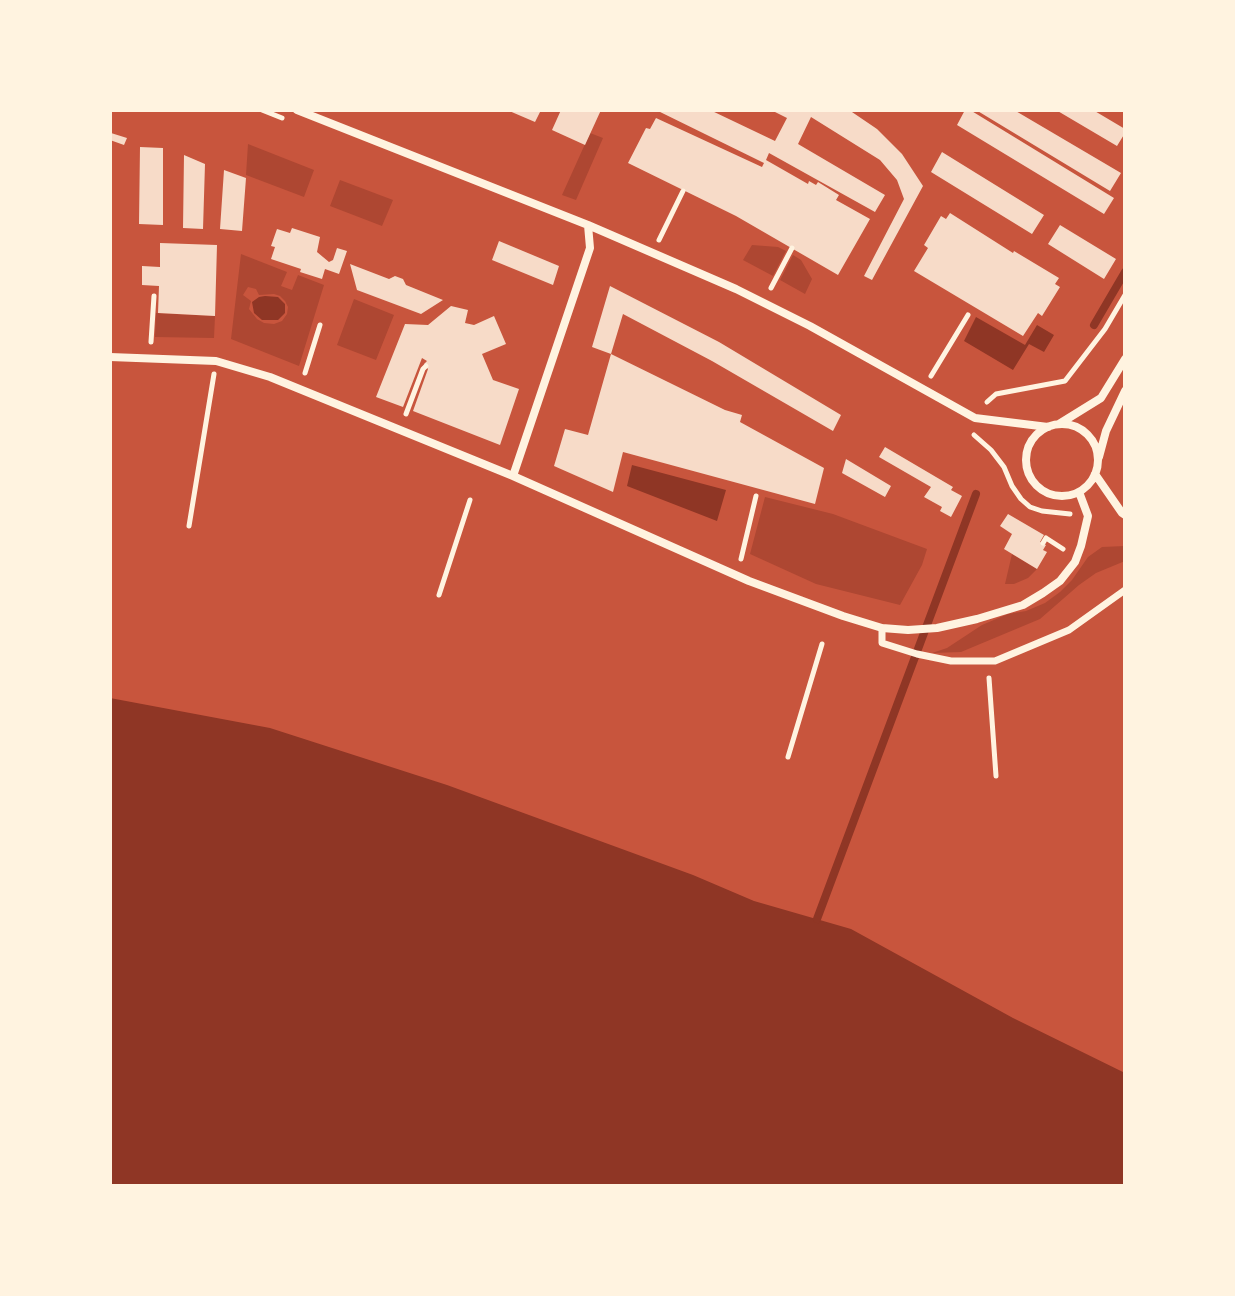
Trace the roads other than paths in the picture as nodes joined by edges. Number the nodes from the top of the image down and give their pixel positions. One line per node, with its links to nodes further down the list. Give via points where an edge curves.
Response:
1 (297, 110): 2 (street)
2 (588, 225): 7 (street, via 763,302 975,418); 10 (street, via 590,248)
3 (110, 357): 10 (street, via 216,361 270,377)
4 (1125, 359): 6 (street, via 1101,398)
5 (1125, 391): 8 (street)
6 (1059, 424): 7 (street); 8 (street, via 1082,430 1091,439)
7 (1048, 427): 11 (street, via 1027,452 1029,475 1055,495)
8 (1098, 462): 9 (street)
9 (1095, 474): 11 (street); 12 (street)
10 (513, 476): 14 (street, via 737,576)
11 (1079, 492): 14 (street, via 1088,516 1081,546 1060,581 1043,593 1023,605 937,628)
12 (1125, 515)
13 (1125, 590): 14 (street, via 1069,630 995,661 917,654 882,643)
14 (882, 628)

